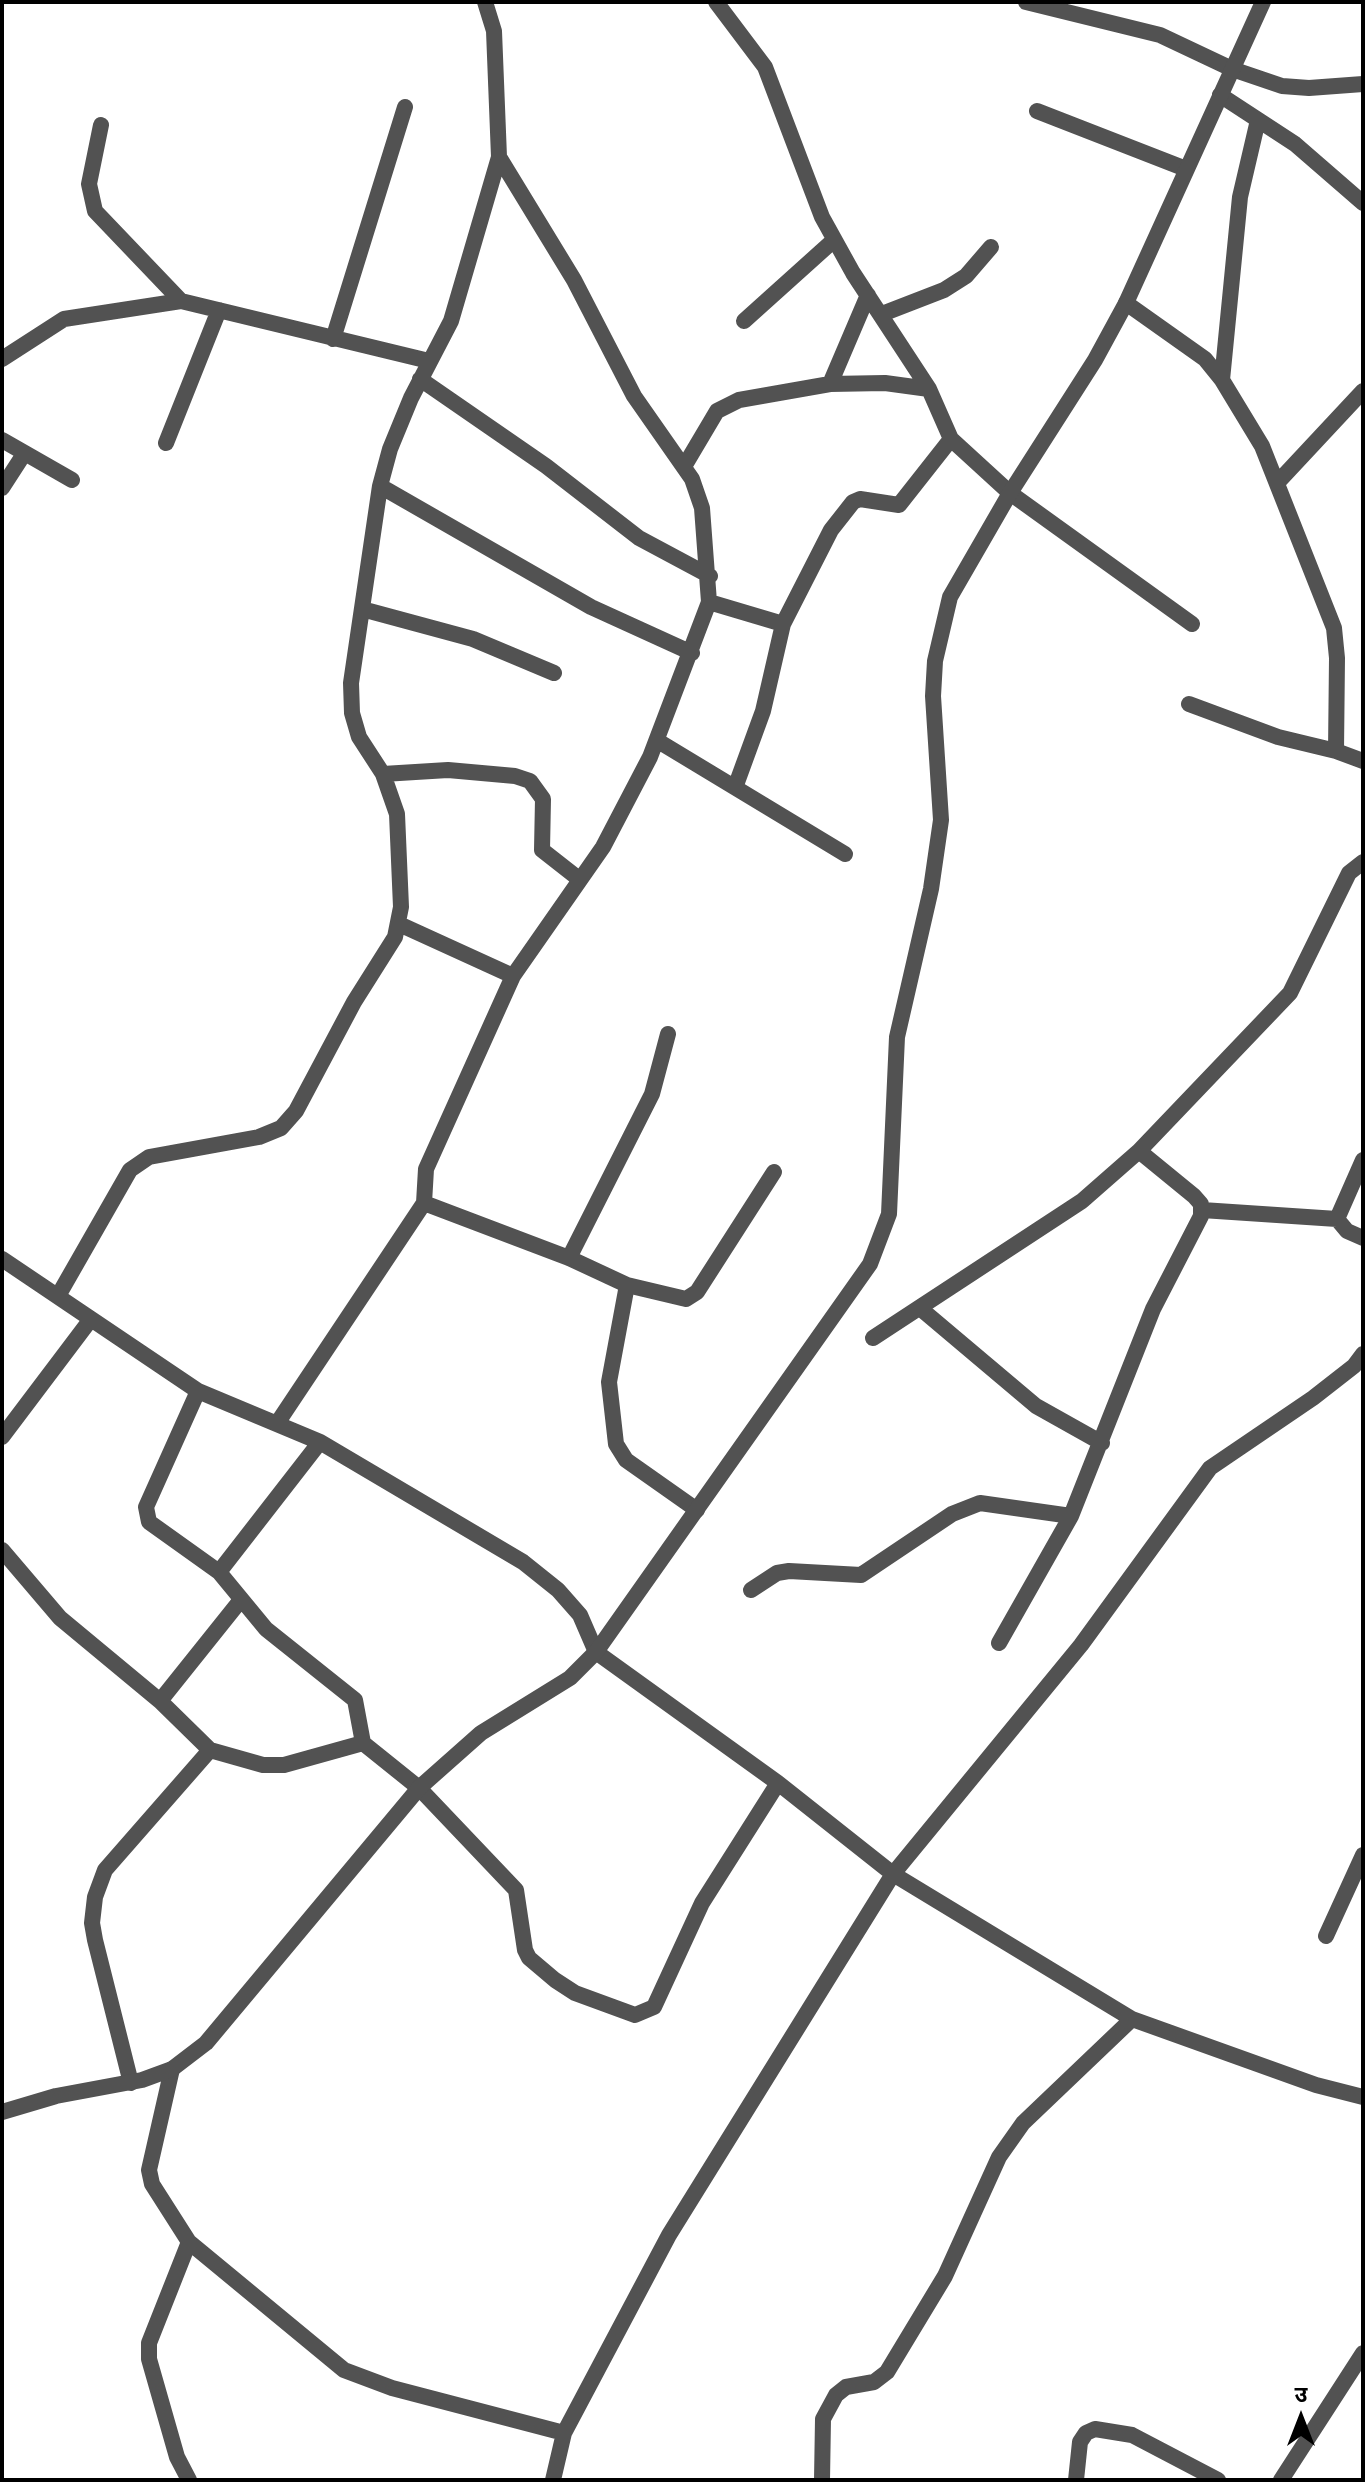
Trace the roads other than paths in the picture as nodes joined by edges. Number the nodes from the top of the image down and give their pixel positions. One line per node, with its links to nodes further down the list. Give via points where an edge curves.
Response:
1 (485, 2): 13 (street, via 494,31)
2 (716, 2): 16 (street, via 765,67)
3 (1026, 2): 5 (street)
4 (1263, 2): 6 (street)
5 (1070, 7): 6 (street, via 1160,35)
6 (1232, 69): 7 (street, via 1294,88); 8 (street)
7 (1363, 84)
8 (1220, 95): 11 (street); 14 (street)
9 (405, 107): 24 (street)
10 (1037, 111): 14 (street)
11 (1258, 120): 15 (street, via 1295,144); 28 (street, via 1240,197)
12 (101, 125): 19 (street, via 89,184 95,211)
13 (499, 157): 26 (street, via 451,321); 36 (street, via 574,280 634,396)
14 (1186, 169): 20 (street)
15 (1363, 203)
16 (834, 240): 18 (street); 23 (street)
17 (991, 247): 22 (street, via 966,276 944,290)
18 (868, 295): 22 (street); 29 (street)
19 (181, 301): 21 (street); 25 (street, via 64,319)
20 (1126, 303): 28 (street, via 1194,351); 41 (street)
21 (219, 310): 24 (street); 34 (street)
22 (882, 314): 30 (street)
23 (744, 321)
24 (333, 339): 26 (street)
25 (2, 359)
26 (429, 361): 27 (street)
27 (420, 379): 39 (street); 42 (street, via 639,538)
28 (1222, 380): 38 (street)
29 (830, 384): 30 (street); 36 (street, via 727,404 717,411)
30 (929, 389): 32 (street)
31 (1363, 391): 38 (street)
32 (951, 439): 41 (street); 45 (street, via 899,505 853,502 831,530)
33 (2, 440): 35 (street)
34 (166, 443)
35 (24, 454): 37 (street); 40 (street)
36 (685, 465): 42 (street, via 702,508)
37 (72, 480)
38 (1278, 482): 51 (street, via 1334,628)
39 (380, 486): 44 (street); 47 (street, via 591,607)
40 (2, 488)
41 (1010, 493): 46 (street); 81 (street, via 950,597 935,661 941,820 897,1037 889,1214 870,1264)
42 (710, 576): 43 (street)
43 (709, 602): 45 (street); 47 (street)
44 (362, 609): 48 (street, via 473,639); 53 (street, via 352,713 359,737)
45 (783, 624): 54 (street, via 763,711)
46 (1192, 624)
47 (692, 653): 50 (street)
48 (554, 673)
49 (1189, 704): 51 (street, via 1278,737)
50 (658, 741): 54 (street); 57 (street, via 603,847)
51 (1336, 751): 52 (street)
52 (1363, 761)
53 (383, 774): 57 (street, via 448,770 530,781 543,799 542,850); 58 (street, via 397,814)
54 (736, 785): 55 (street)
55 (845, 854)
56 (1362, 859): 61 (street, via 1332,904 1290,993)
57 (579, 879): 59 (street)
58 (399, 924): 59 (street); 71 (street, via 296,1111 281,1128 259,1137 149,1157 130,1170)
59 (513, 976): 64 (street, via 426,1169)
60 (668, 1034): 68 (street, via 652,1094)
61 (1139, 1151): 65 (street, via 1194,1196); 72 (street, via 1082,1201)
62 (1363, 1160): 66 (street)
63 (774, 1172): 70 (street, via 697,1292 686,1299)
64 (424, 1203): 68 (street); 77 (street)
65 (1202, 1210): 66 (street); 80 (street, via 1153,1309)
66 (1337, 1219): 67 (street)
67 (1363, 1238)
68 (569, 1258): 70 (street)
69 (2, 1259): 71 (street)
70 (627, 1285): 81 (street, via 609,1382 616,1444 626,1460)
71 (58, 1296): 73 (street)
72 (921, 1309): 74 (street); 80 (street, via 1036,1406)
73 (91, 1319): 76 (street); 78 (street)
74 (873, 1338)
75 (1360, 1363): 95 (street, via 1210,1468 1081,1645)
76 (198, 1391): 77 (street); 84 (street, via 146,1516)
77 (278, 1422): 79 (street)
78 (2, 1437)
79 (320, 1442): 84 (street); 88 (street, via 523,1562 580,1615)
80 (1102, 1443): 82 (street)
81 (697, 1510): 88 (street)
82 (1071, 1516): 85 (street, via 980,1503 952,1514 861,1575 789,1571); 87 (street)
83 (2, 1550): 89 (street, via 60,1618)
84 (219, 1572): 86 (street)
85 (751, 1590)
86 (240, 1601): 89 (street); 90 (street, via 266,1629 355,1700)
87 (999, 1643)
88 (596, 1652): 92 (street); 93 (street, via 570,1678 481,1733)
89 (160, 1701): 91 (street)
90 (363, 1743): 91 (street, via 284,1765 263,1765); 93 (street)
91 (210, 1750): 99 (street, via 105,1870 95,1897 94,1931)
92 (778, 1783): 93 (street, via 702,1903 654,2007 635,2015 575,1993 529,1958 516,1890); 95 (street)
93 (419, 1788): 98 (street, via 206,2043)
94 (1361, 1863): 96 (street)
95 (893, 1874): 97 (street); 104 (street, via 669,2235)
96 (1326, 1936)
97 (1132, 2019): 100 (street); 107 (street, via 1023,2123 999,2157 945,2276 887,2372 836,2395 823,2419)
98 (172, 2069): 99 (street); 102 (street, via 149,2170 152,2184)
99 (131, 2083): 101 (street)
100 (1363, 2097)
101 (2, 2112)
102 (189, 2242): 104 (street, via 344,2370 392,2388); 105 (street, via 149,2343 177,2457)
103 (1363, 2353): 110 (street)
104 (564, 2433): 106 (street)
105 (189, 2480)
106 (553, 2480)
107 (822, 2480)
108 (1076, 2480): 109 (street, via 1080,2442 1095,2429 1132,2435)
109 (1218, 2480)
110 (1281, 2480)

